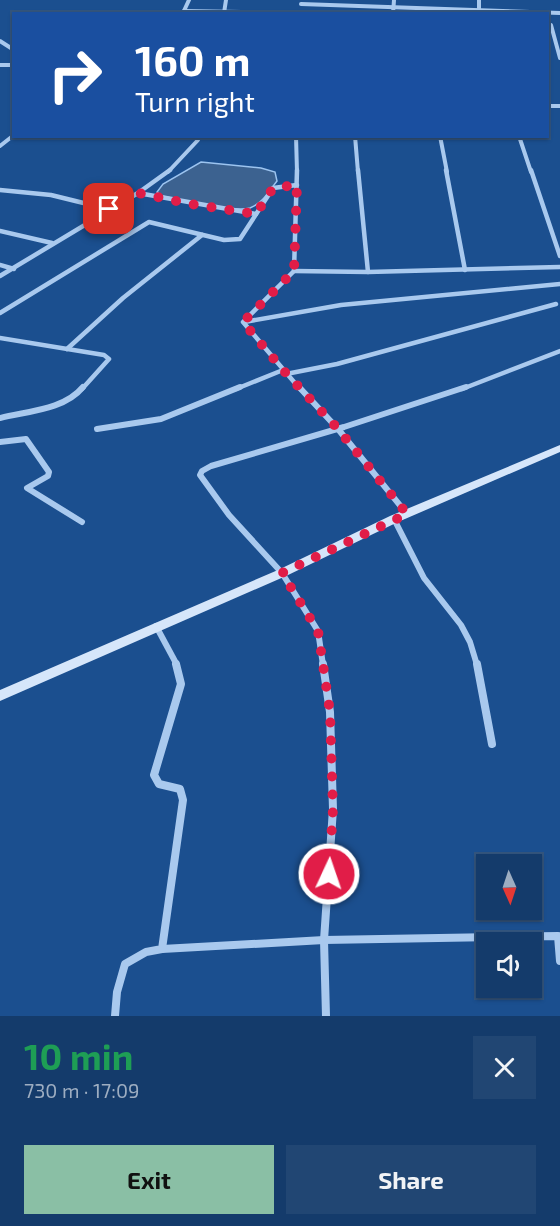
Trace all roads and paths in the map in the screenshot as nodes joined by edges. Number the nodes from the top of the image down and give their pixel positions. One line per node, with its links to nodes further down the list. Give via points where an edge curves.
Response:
1 (189, 0): 6 (street)
2 (394, 0): 5 (street)
3 (478, 0): 8 (street)
4 (301, 2): 5 (street)
5 (393, 7): 7 (street); 8 (street)
6 (183, 12)
7 (393, 12)
8 (479, 12)
9 (549, 25): 10 (street); 11 (street)
10 (560, 25)
11 (560, 58)
12 (12, 137): 18 (street)
13 (196, 138): 21 (street, via 169,171)
14 (296, 138): 19 (street)
15 (355, 138): 33 (street)
16 (440, 138): 31 (street)
17 (520, 138): 27 (street)
18 (0, 146)
19 (297, 185): 23 (street, via 273,188); 32 (street)
20 (0, 190): 22 (street, via 51,195)
21 (138, 193): 22 (street); 23 (street)
22 (109, 209): 26 (street)
23 (256, 214): 25 (street, via 240,239)
24 (0, 231): 26 (street)
25 (202, 235): 37 (street, via 149,222); 40 (street)
26 (52, 243): 30 (street)
27 (560, 256)
28 (0, 265): 30 (street)
29 (560, 267): 31 (street)
30 (14, 269): 34 (street)
31 (465, 270): 33 (street)
32 (294, 271): 33 (street); 38 (street)
33 (368, 272)
34 (0, 276)
35 (560, 284): 38 (street, via 341,304)
36 (556, 304): 42 (street, via 337,364)
37 (0, 313)
38 (243, 322): 42 (street)
39 (0, 338): 40 (street)
40 (67, 349): 43 (street, via 107,356 109,361 74,398)
41 (560, 351): 45 (street, via 504,375)
42 (285, 372): 44 (street, via 167,417); 45 (street)
43 (0, 418)
44 (97, 429)
45 (338, 429): 48 (street); 51 (street, via 212,466 200,476 229,516)
46 (0, 442): 50 (street, via 26,439 49,472 27,488)
47 (560, 448): 48 (main road)
48 (407, 514): 49 (main road)
49 (394, 519): 51 (main road); 54 (street, via 424,578 470,642)
50 (82, 522)
51 (282, 573): 52 (main road); 55 (street, via 318,631 330,712 333,809)
52 (156, 626): 53 (main road); 56 (street, via 181,676 154,770 159,784 180,789 183,795)
53 (0, 696)
54 (492, 744)
55 (324, 940): 56 (street); 57 (street, via 558,936); 59 (street)
56 (162, 949): 58 (street, via 146,952 125,964)
57 (560, 961)
58 (115, 1016)
59 (326, 1016)

